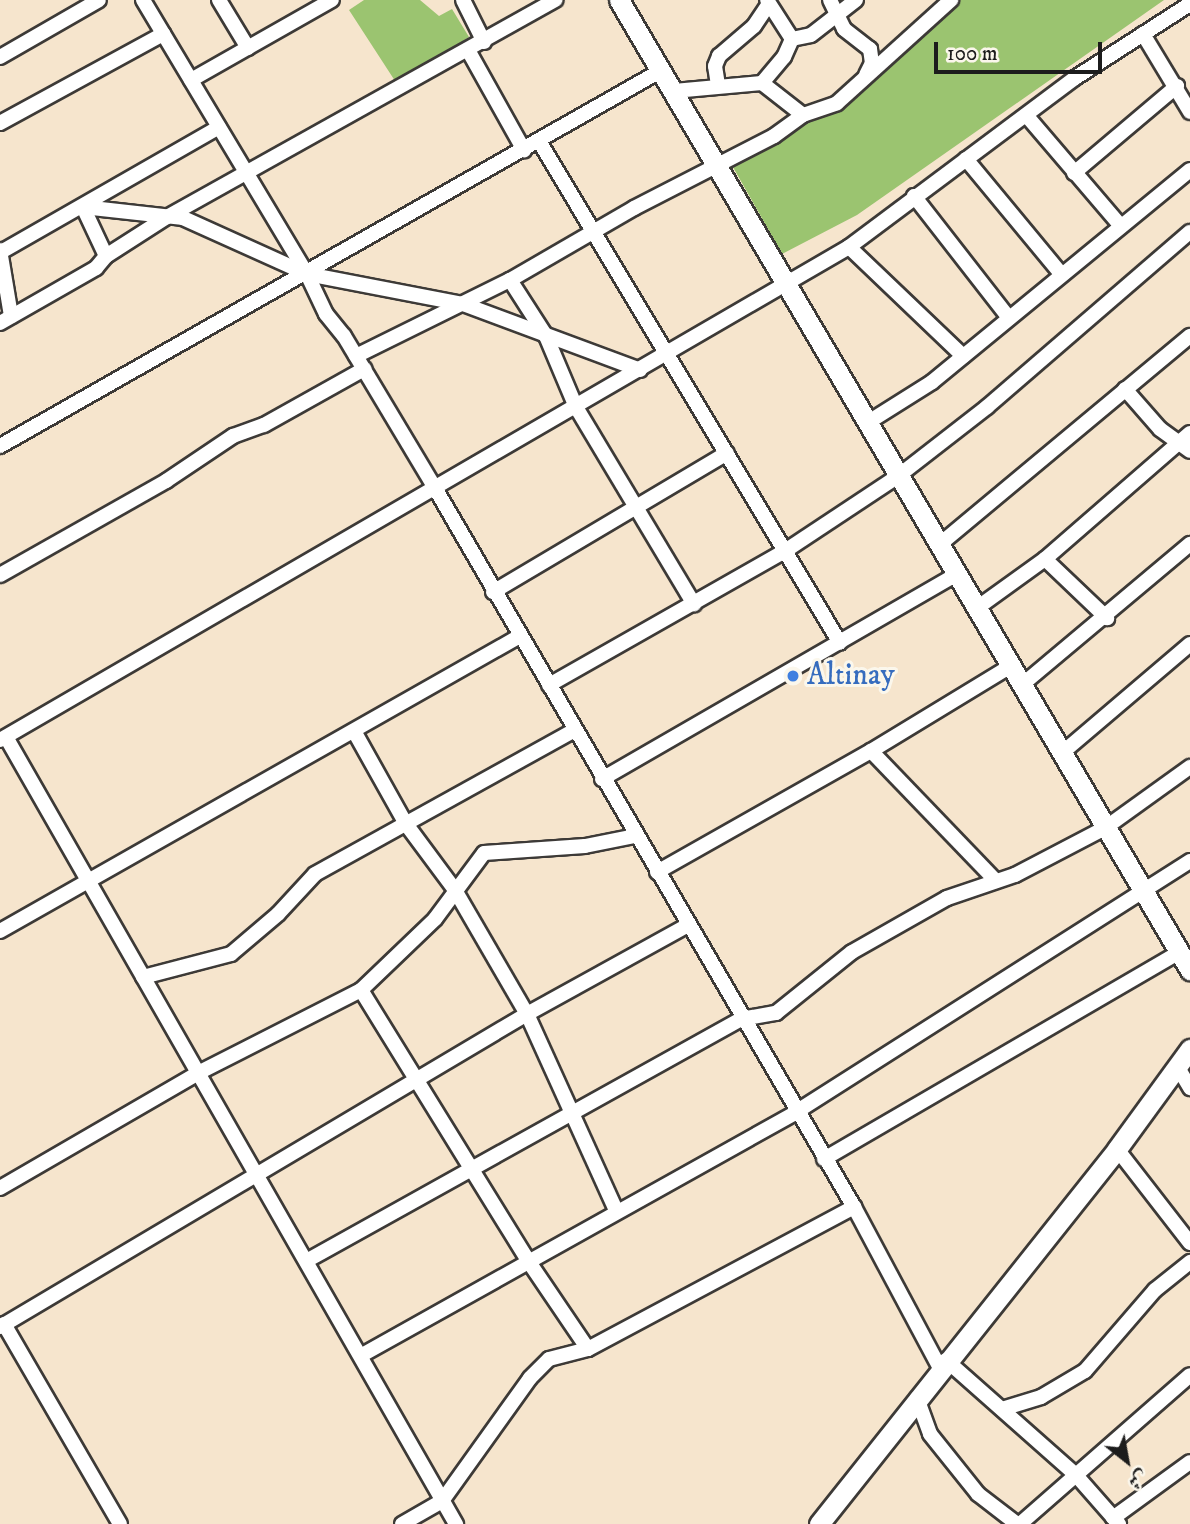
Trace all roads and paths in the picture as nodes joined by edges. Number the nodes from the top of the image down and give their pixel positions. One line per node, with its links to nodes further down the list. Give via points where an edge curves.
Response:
1 (99, 0): 20 (street)
2 (143, 0): 14 (street)
3 (219, 0): 18 (street)
4 (332, 0): 18 (street)
5 (463, 0): 17 (street)
6 (556, 0): 17 (street)
7 (619, 0): 21 (street)
8 (830, 0): 13 (street)
9 (856, 0): 13 (street)
10 (951, 0): 24 (street)
11 (768, 2): 16 (street); 25 (street, via 754,26 719,56 715,66)
12 (1190, 5): 15 (street)
13 (839, 16): 16 (street, via 811,35); 24 (street, via 844,29 870,49 872,63)
14 (163, 34): 22 (street); 31 (street)
15 (1143, 34): 26 (street); 30 (street)
16 (792, 39): 23 (street, via 784,57)
17 (484, 42): 19 (street)
18 (248, 48): 22 (street)
19 (468, 50): 34 (street); 38 (street)
20 (0, 57)
21 (660, 71): 27 (street); 33 (street)
22 (191, 80): 32 (street)
23 (762, 83): 25 (street); 29 (street)
24 (862, 83): 29 (street, via 837,103)
25 (718, 85): 27 (street)
26 (1177, 86): 28 (street); 39 (street)
27 (674, 91): 36 (street)
28 (1190, 112)
29 (803, 114): 36 (street, via 774,136)
30 (1026, 115): 35 (street); 39 (street)
31 (0, 123)
32 (219, 127): 38 (street); 41 (street)
33 (539, 141): 34 (street); 44 (street)
34 (524, 150): 49 (street)
35 (965, 159): 40 (street); 50 (street)
36 (717, 163): 44 (street); 52 (street)
37 (1190, 170): 43 (street)
38 (246, 172): 42 (street); 49 (street)
39 (1074, 173): 43 (street)
40 (914, 196): 46 (street); 54 (street)
41 (83, 206): 42 (street); 47 (street); 48 (street)
42 (167, 217): 48 (street); 49 (street, via 183,218)
43 (1120, 225): 50 (street)
44 (594, 231): 51 (street); 58 (street)
45 (1190, 232): 69 (street, via 987,408)
46 (849, 247): 52 (street); 60 (street)
47 (1, 251): 55 (street)
48 (106, 256): 55 (street, via 96,268)
49 (307, 274): 53 (street); 59 (street, via 326,314); 67 (street)
50 (1061, 274): 54 (street)
51 (510, 280): 53 (street); 56 (street)
52 (788, 280): 58 (street); 65 (street)
53 (463, 304): 56 (street); 59 (street)
54 (1009, 318): 60 (street)
55 (6, 319)
56 (546, 336): 62 (street); 64 (street)
57 (1190, 337): 63 (street)
58 (668, 354): 62 (street); 68 (street)
59 (356, 356): 61 (street)
60 (963, 356): 65 (street)
61 (364, 369): 70 (street); 76 (street, via 264,425 233,436 166,481)
62 (640, 370): 64 (street)
63 (1125, 389): 66 (street, via 1160,429); 73 (street)
64 (576, 407): 70 (street); 71 (street)
65 (867, 423): 69 (street)
66 (1187, 441): 75 (street)
67 (0, 446)
68 (727, 453): 71 (street); 74 (street)
69 (897, 477): 73 (street); 74 (street)
70 (435, 488): 78 (street); 90 (street)
71 (635, 506): 78 (street); 79 (street)
72 (1190, 544): 81 (street)
73 (939, 545): 77 (street)
74 (785, 551): 79 (street); 83 (street)
75 (1045, 559): 80 (street); 81 (street)
76 (0, 575)
77 (956, 575): 80 (street); 83 (street)
78 (493, 592): 82 (street)
79 (694, 604): 87 (street)
80 (976, 608): 85 (street)
81 (1107, 618): 86 (street)
82 (520, 636): 87 (street); 89 (street)
83 (840, 643): 94 (street)
84 (1190, 644): 92 (street)
85 (1011, 666): 86 (street); 91 (street)
86 (1023, 684): 92 (street)
87 (550, 685): 88 (street)
88 (575, 730): 94 (street); 95 (street)
89 (354, 731): 95 (street); 100 (street)
90 (3, 738): 100 (street)
91 (871, 751): 99 (street); 101 (street)
92 (1062, 752): 96 (street)
93 (1190, 766): 96 (street)
94 (602, 779): 97 (street)
95 (406, 824): 102 (street); 107 (street, via 315,874 231,954)
96 (1105, 828): 101 (street); 103 (street)
97 (635, 836): 99 (street); 102 (street, via 585,846 484,853)
98 (1190, 861): 103 (street)
99 (657, 872): 104 (street)
100 (88, 881): 105 (street); 107 (street)
101 (996, 881): 110 (street, via 947,898 852,952 776,1013)
102 (455, 890): 108 (street, via 406,951); 109 (street)
103 (1142, 894): 106 (street); 116 (street)
104 (688, 925): 109 (street); 110 (street)
105 (0, 931)
106 (1186, 963): 119 (street)
107 (143, 977): 113 (street)
108 (361, 990): 113 (street); 114 (street)
109 (527, 1014): 114 (street); 117 (street)
110 (741, 1019): 116 (street); 117 (street)
111 (1190, 1049): 112 (street)
112 (1177, 1066): 115 (street); 118 (street)
113 (198, 1073): 121 (street); 122 (street)
114 (418, 1082): 120 (street); 121 (street)
115 (1190, 1088)
116 (796, 1112): 119 (street); 124 (street)
117 (571, 1114): 120 (street); 124 (street)
118 (1117, 1149): 125 (street); 132 (street)
119 (824, 1159): 123 (street)
120 (470, 1167): 126 (street); 127 (street)
121 (259, 1175): 126 (street); 129 (street)
122 (0, 1188)
123 (854, 1207): 130 (street); 132 (street)
124 (617, 1212): 127 (street)
125 (1190, 1243)
126 (308, 1260): 131 (street)
127 (529, 1262): 130 (street); 131 (street)
128 (1190, 1262): 135 (street, via 1155,1290 1085,1371 1041,1397)
129 (2, 1325): 140 (street)
130 (588, 1349): 138 (street, via 549,1359 530,1378)
131 (362, 1355): 138 (street)
132 (943, 1364): 134 (street); 135 (street)
133 (1190, 1375): 137 (street)
134 (917, 1398): 143 (street); 144 (street, via 930,1433 978,1494)
135 (1002, 1409): 137 (street)
136 (1190, 1462): 139 (street)
137 (1075, 1474): 139 (street); 144 (street)
138 (442, 1501): 141 (street); 142 (street)
139 (1116, 1521)
140 (121, 1524)
141 (402, 1524)
142 (456, 1524)
143 (819, 1524)
144 (1018, 1524)

